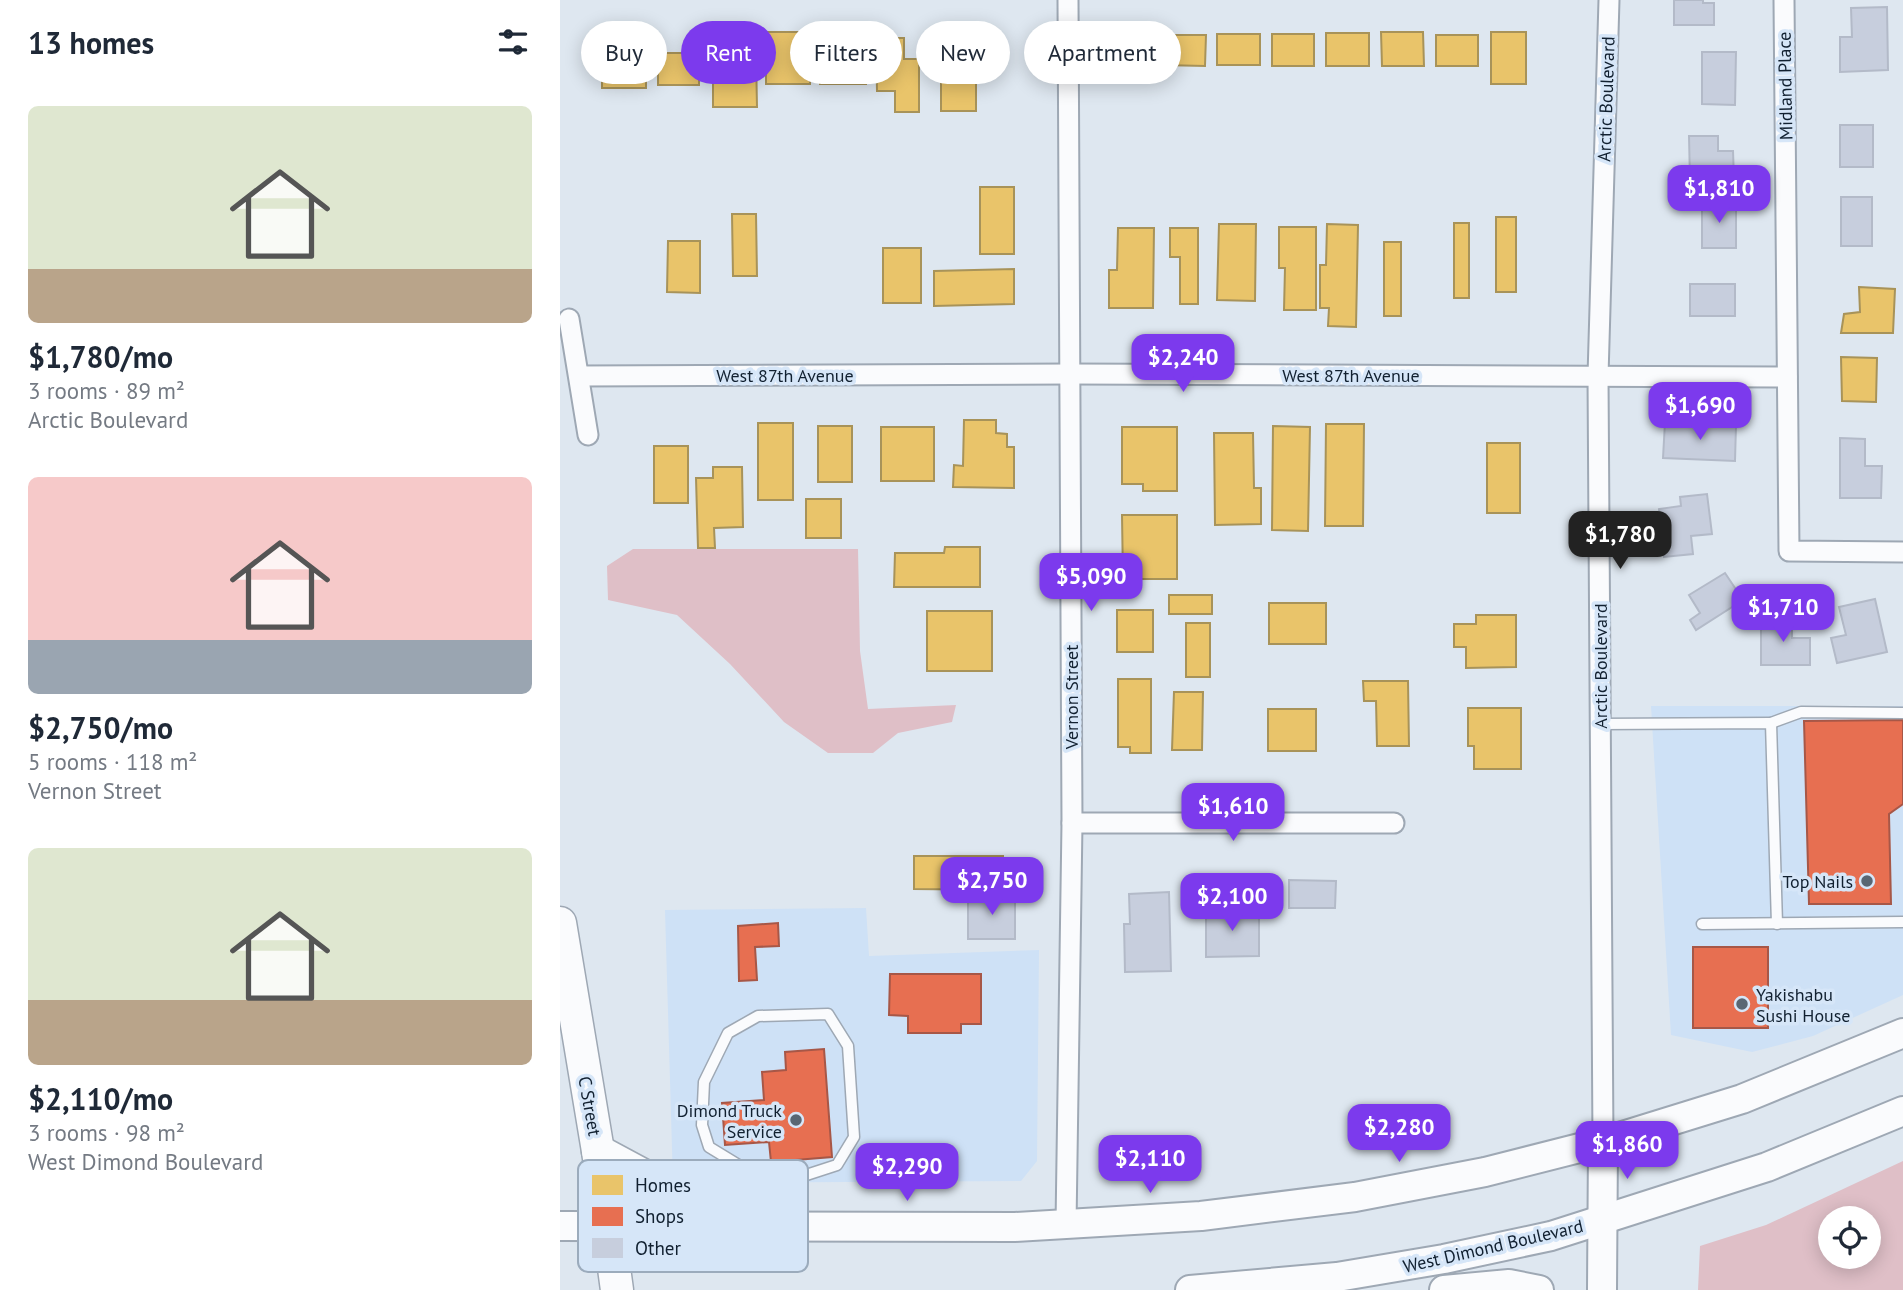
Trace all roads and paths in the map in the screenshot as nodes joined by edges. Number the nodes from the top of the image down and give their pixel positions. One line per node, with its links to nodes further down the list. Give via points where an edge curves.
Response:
1 (1068, 0): 5 (street, Vernon Street)
2 (1609, 0): 7 (street, Arctic Boulevard)
3 (1784, 0): 8 (street, Midland Place)
4 (569, 319): 6 (street)
5 (1070, 373): 6 (street, West 87th Avenue); 7 (street, West 87th Avenue); 14 (street, Vernon Street)
6 (580, 376): 9 (street)
7 (1598, 376): 8 (street, West 87th Avenue); 13 (street, Arctic Boulevard)
8 (1787, 377): 10 (street, Midland Place, via 1789,551)
9 (588, 435)
10 (1903, 552)
11 (1903, 713): 12 (lane, via 1801,712)
12 (1772, 723): 13 (lane); 18 (lane)
13 (1600, 724): 22 (street, Arctic Boulevard)
14 (1072, 823): 15 (street); 29 (street, Vernon Street)
15 (1394, 823)
16 (1903, 922): 18 (lane)
17 (560, 923): 23 (main road, C Street)
18 (1777, 924): 19 (lane)
19 (1702, 925)
20 (1903, 1033): 22 (main road, via 1742,1099)
21 (1903, 1111): 28 (main road, West Dimond Boulevard, via 1767,1167)
22 (1603, 1142): 28 (main road, Arctic Boulevard); 29 (main road, via 1485,1172 1355,1197 1201,1216)
23 (598, 1151): 24 (main road, C Street); 25 (main road)
24 (599, 1160)
25 (615, 1160)
26 (730, 1160): 27 (lane, via 709,1147 702,1125 704,1082 727,1033 758,1016 828,1014 848,1046 853,1137 837,1165)
27 (808, 1174)
28 (1602, 1220): 35 (main road, West Dimond Boulevard, via 1551,1236 1337,1278); 38 (main road, Arctic Boulevard)
29 (1066, 1225): 32 (main road)
30 (560, 1226): 31 (main road)
31 (578, 1226)
32 (808, 1227)
33 (614, 1272): 34 (main road, C Street)
34 (617, 1290)
35 (1190, 1290)
36 (1444, 1290): 37 (main road, via 1509,1284)
37 (1539, 1290)
38 (1602, 1290)

